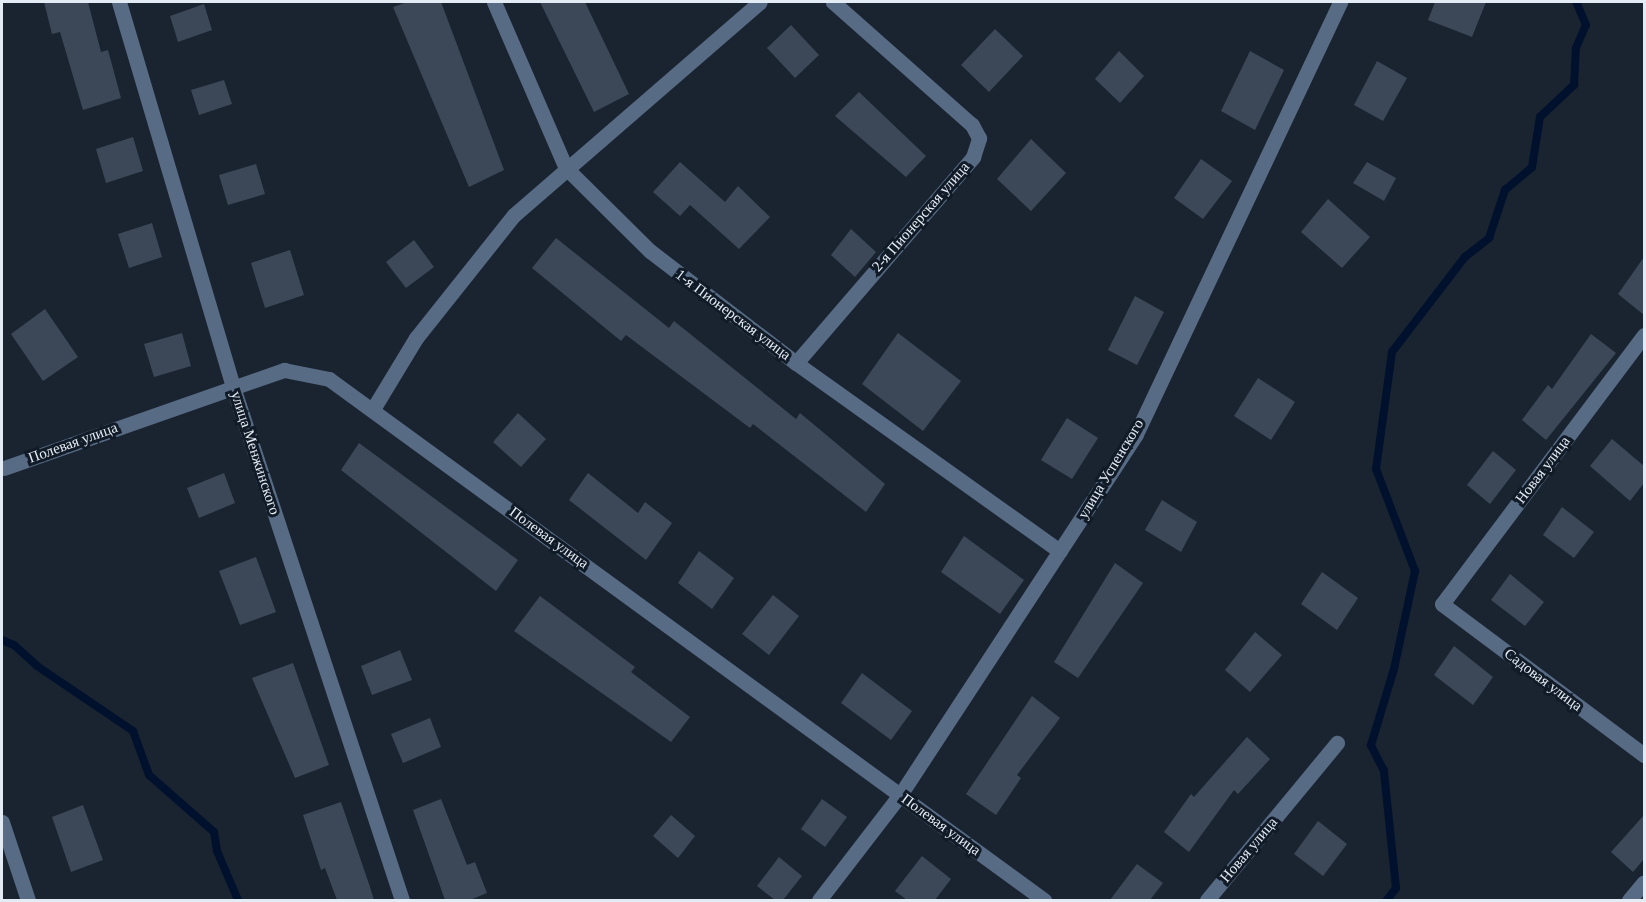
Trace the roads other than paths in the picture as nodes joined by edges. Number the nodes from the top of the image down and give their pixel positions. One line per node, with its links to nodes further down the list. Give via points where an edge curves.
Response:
1 (119, 2): 9 (street, улица Менжинского)
2 (494, 2): 6 (street, 1-я Пионерская улица)
3 (760, 2): 6 (street)
4 (833, 2): 8 (street, 2-я Пионерская улица, via 972,125 979,138 973,157)
5 (1340, 2): 12 (street, улица Успенского, via 1136,434)
6 (566, 168): 8 (street, 1-я Пионерская улица, via 650,252); 10 (street, via 513,215 416,338)
7 (1644, 336): 13 (street, Новая улица)
8 (796, 363): 12 (street, 1-я Пионерская улица)
9 (233, 387): 10 (street, Полевая улица, via 284,370 329,379); 11 (street, Полевая улица); 20 (street, улица Менжинского)
10 (373, 409): 16 (street, Полевая улица)
11 (2, 467)
12 (1060, 551): 16 (street, улица Успенского)
13 (1442, 604): 15 (street, Садовая улица)
14 (1337, 743): 23 (street, Новая улица)
15 (1644, 755)
16 (900, 795): 21 (street, улица Успенского); 22 (street, Полевая улица)
17 (2, 822): 19 (street)
18 (1644, 882): 24 (street)
19 (28, 900)
20 (402, 900)
21 (819, 900)
22 (1044, 900)
23 (1207, 900)
24 (1629, 900)

